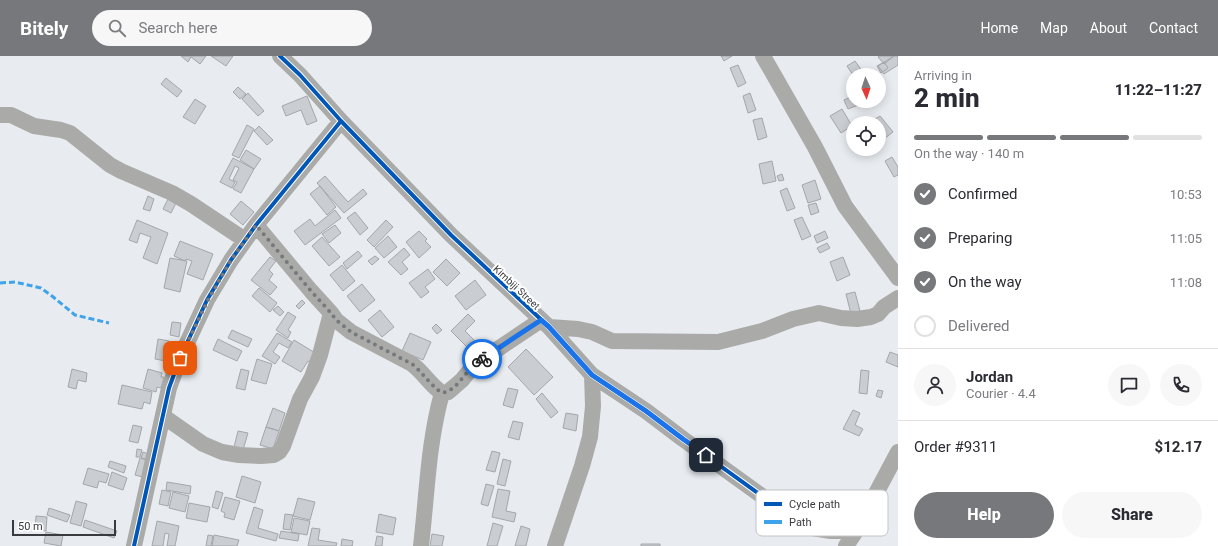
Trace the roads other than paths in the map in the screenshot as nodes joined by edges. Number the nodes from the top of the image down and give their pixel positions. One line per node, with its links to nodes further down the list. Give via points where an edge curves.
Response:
1 (280, 56): 4 (street, Kimbiji Street)
2 (763, 56): 7 (street, via 845,206)
3 (0, 114): 6 (street, via 11,115 34,126 70,133 110,165 172,193)
4 (341, 121): 5 (street); 10 (street, Kimbiji Street, via 451,235)
5 (256, 225): 6 (street); 9 (street)
6 (245, 240): 13 (street, via 201,313 169,388)
7 (898, 278)
8 (898, 298): 10 (street, via 871,317 841,318 819,313 718,342 612,341 592,332)
9 (331, 313): 12 (street, via 351,332 416,367); 13 (street, via 312,377 300,399 279,452 261,456 222,452 203,444)
10 (545, 324): 11 (street, Kimbiji Street); 12 (street, via 474,365 462,380 448,392)
11 (592, 375): 16 (street, Kimbiji Street); 20 (street, via 590,437)
12 (442, 393): 19 (street, via 430,448)
13 (163, 416): 18 (street)
14 (898, 452): 15 (street)
15 (878, 490)
16 (756, 491)
17 (853, 536): 21 (street)
18 (134, 546)
19 (421, 546)
20 (555, 546)
21 (846, 546)

